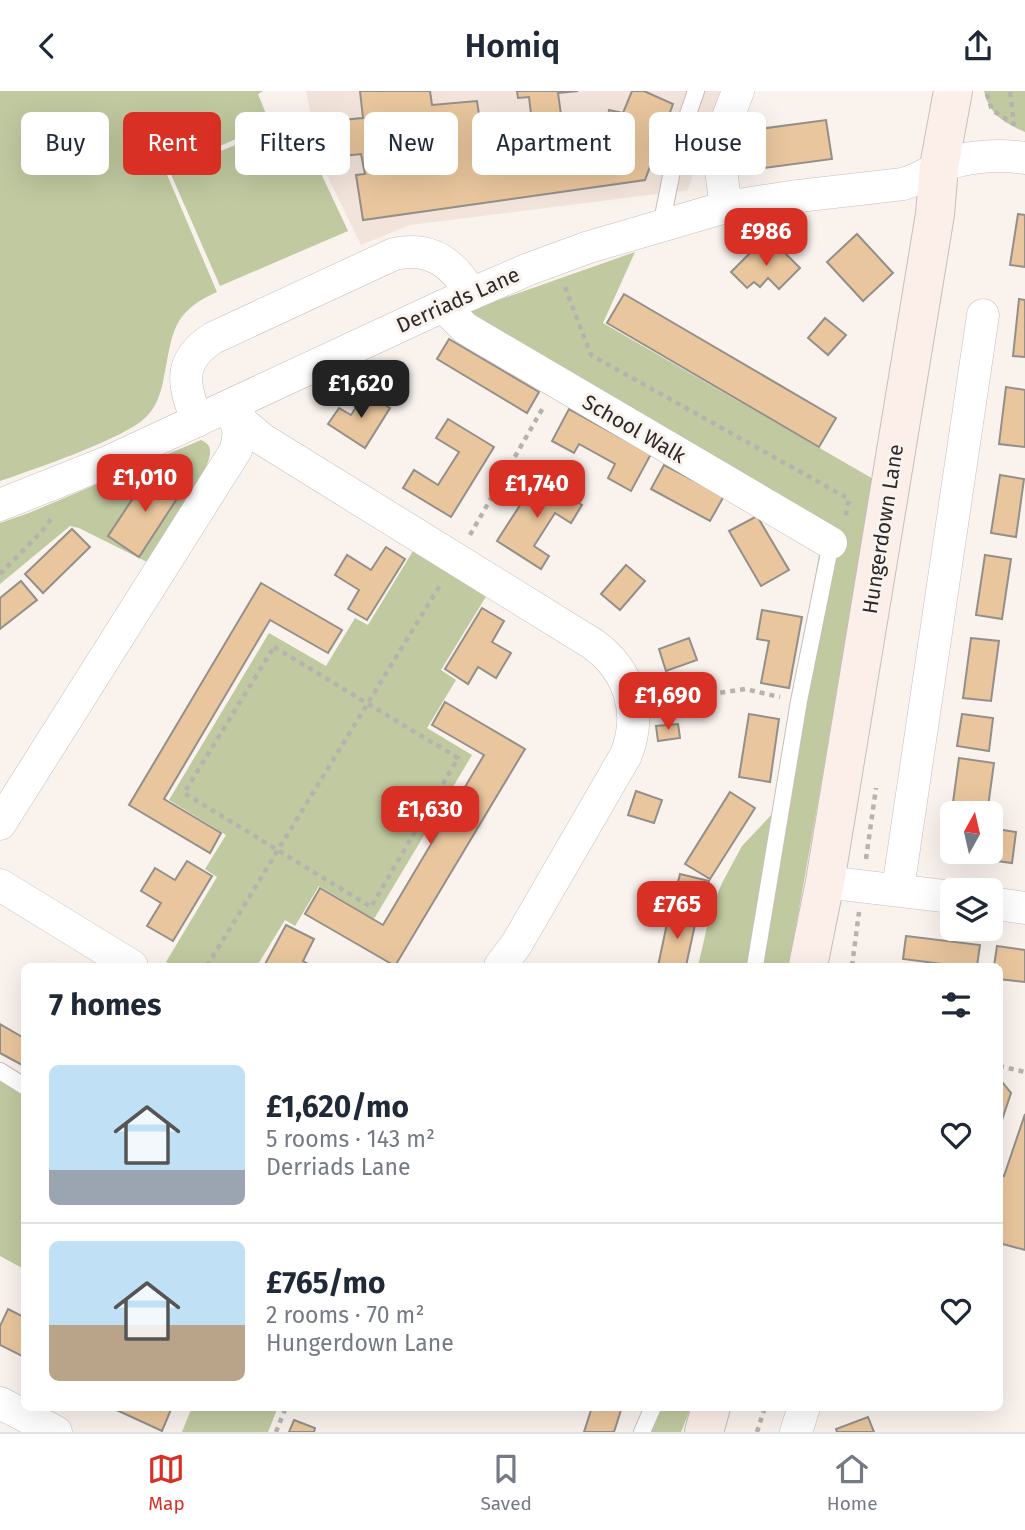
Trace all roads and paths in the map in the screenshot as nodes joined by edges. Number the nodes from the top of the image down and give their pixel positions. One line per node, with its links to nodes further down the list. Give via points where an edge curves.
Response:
1 (696, 91): 9 (lane, via 677,146)
2 (738, 91): 8 (street, via 721,136)
3 (953, 91): 7 (main road, Hungerdown Lane)
4 (987, 91): 5 (path, via 992,110 1014,124)
5 (1010, 91)
6 (1025, 158): 7 (street, Derriads Lane, via 997,155)
7 (939, 167): 8 (street, Derriads Lane, via 903,184); 28 (main road, Hungerdown Lane)
8 (726, 207): 9 (street, Derriads Lane)
9 (661, 226): 10 (street, Derriads Lane)
10 (554, 260): 11 (street, Derriads Lane); 20 (path, via 591,355 849,499 841,532)
11 (457, 300): 13 (street, School Walk, via 465,328); 14 (street, Derriads Lane); 15 (street, School Walk, via 463,278 440,258 407,251 237,327 200,346 188,363 186,382)
12 (983, 315): 30 (street)
13 (556, 384): 20 (street, School Walk); 21 (path)
14 (231, 405): 15 (street, Derriads Lane); 16 (street, via 244,423); 17 (street, via 239,437)
15 (197, 421): 18 (street, Derriads Lane)
16 (274, 447): 17 (street, via 249,444); 21 (street)
17 (230, 461): 26 (street)
18 (75, 476): 19 (street, Derriads Lane); 22 (path, via 42,531)
19 (0, 505)
20 (831, 543): 23 (lane)
21 (456, 558): 24 (path); 25 (street, via 603,651 624,676)
22 (0, 574)
23 (799, 701): 25 (path, via 745,689); 37 (lane)
24 (367, 703): 27 (path); 27 (path, via 274,647 184,793); 27 (path, via 458,758 371,907)
25 (632, 706): 36 (street, via 633,729 626,755)
26 (0, 824)
27 (277, 849): 35 (path)
28 (825, 882): 30 (street); 38 (main road, Hungerdown Lane)
29 (0, 885): 34 (street)
30 (898, 889): 31 (street)
31 (940, 895)
32 (1003, 905): 33 (street)
33 (1025, 908)
34 (127, 963)
35 (209, 963)
36 (502, 963)
37 (755, 963)
38 (809, 963)
39 (1003, 1067): 41 (path)
40 (0, 1071): 42 (lane)
41 (1025, 1072)
42 (21, 1084)
43 (0, 1403): 49 (street)
44 (284, 1411): 50 (path)
45 (651, 1411): 51 (lane)
46 (710, 1411): 52 (main road)
47 (764, 1411): 53 (path)
48 (803, 1411): 54 (street)
49 (56, 1432)
50 (276, 1432)
51 (642, 1432)
52 (704, 1432)
53 (757, 1432)
54 (796, 1432)

